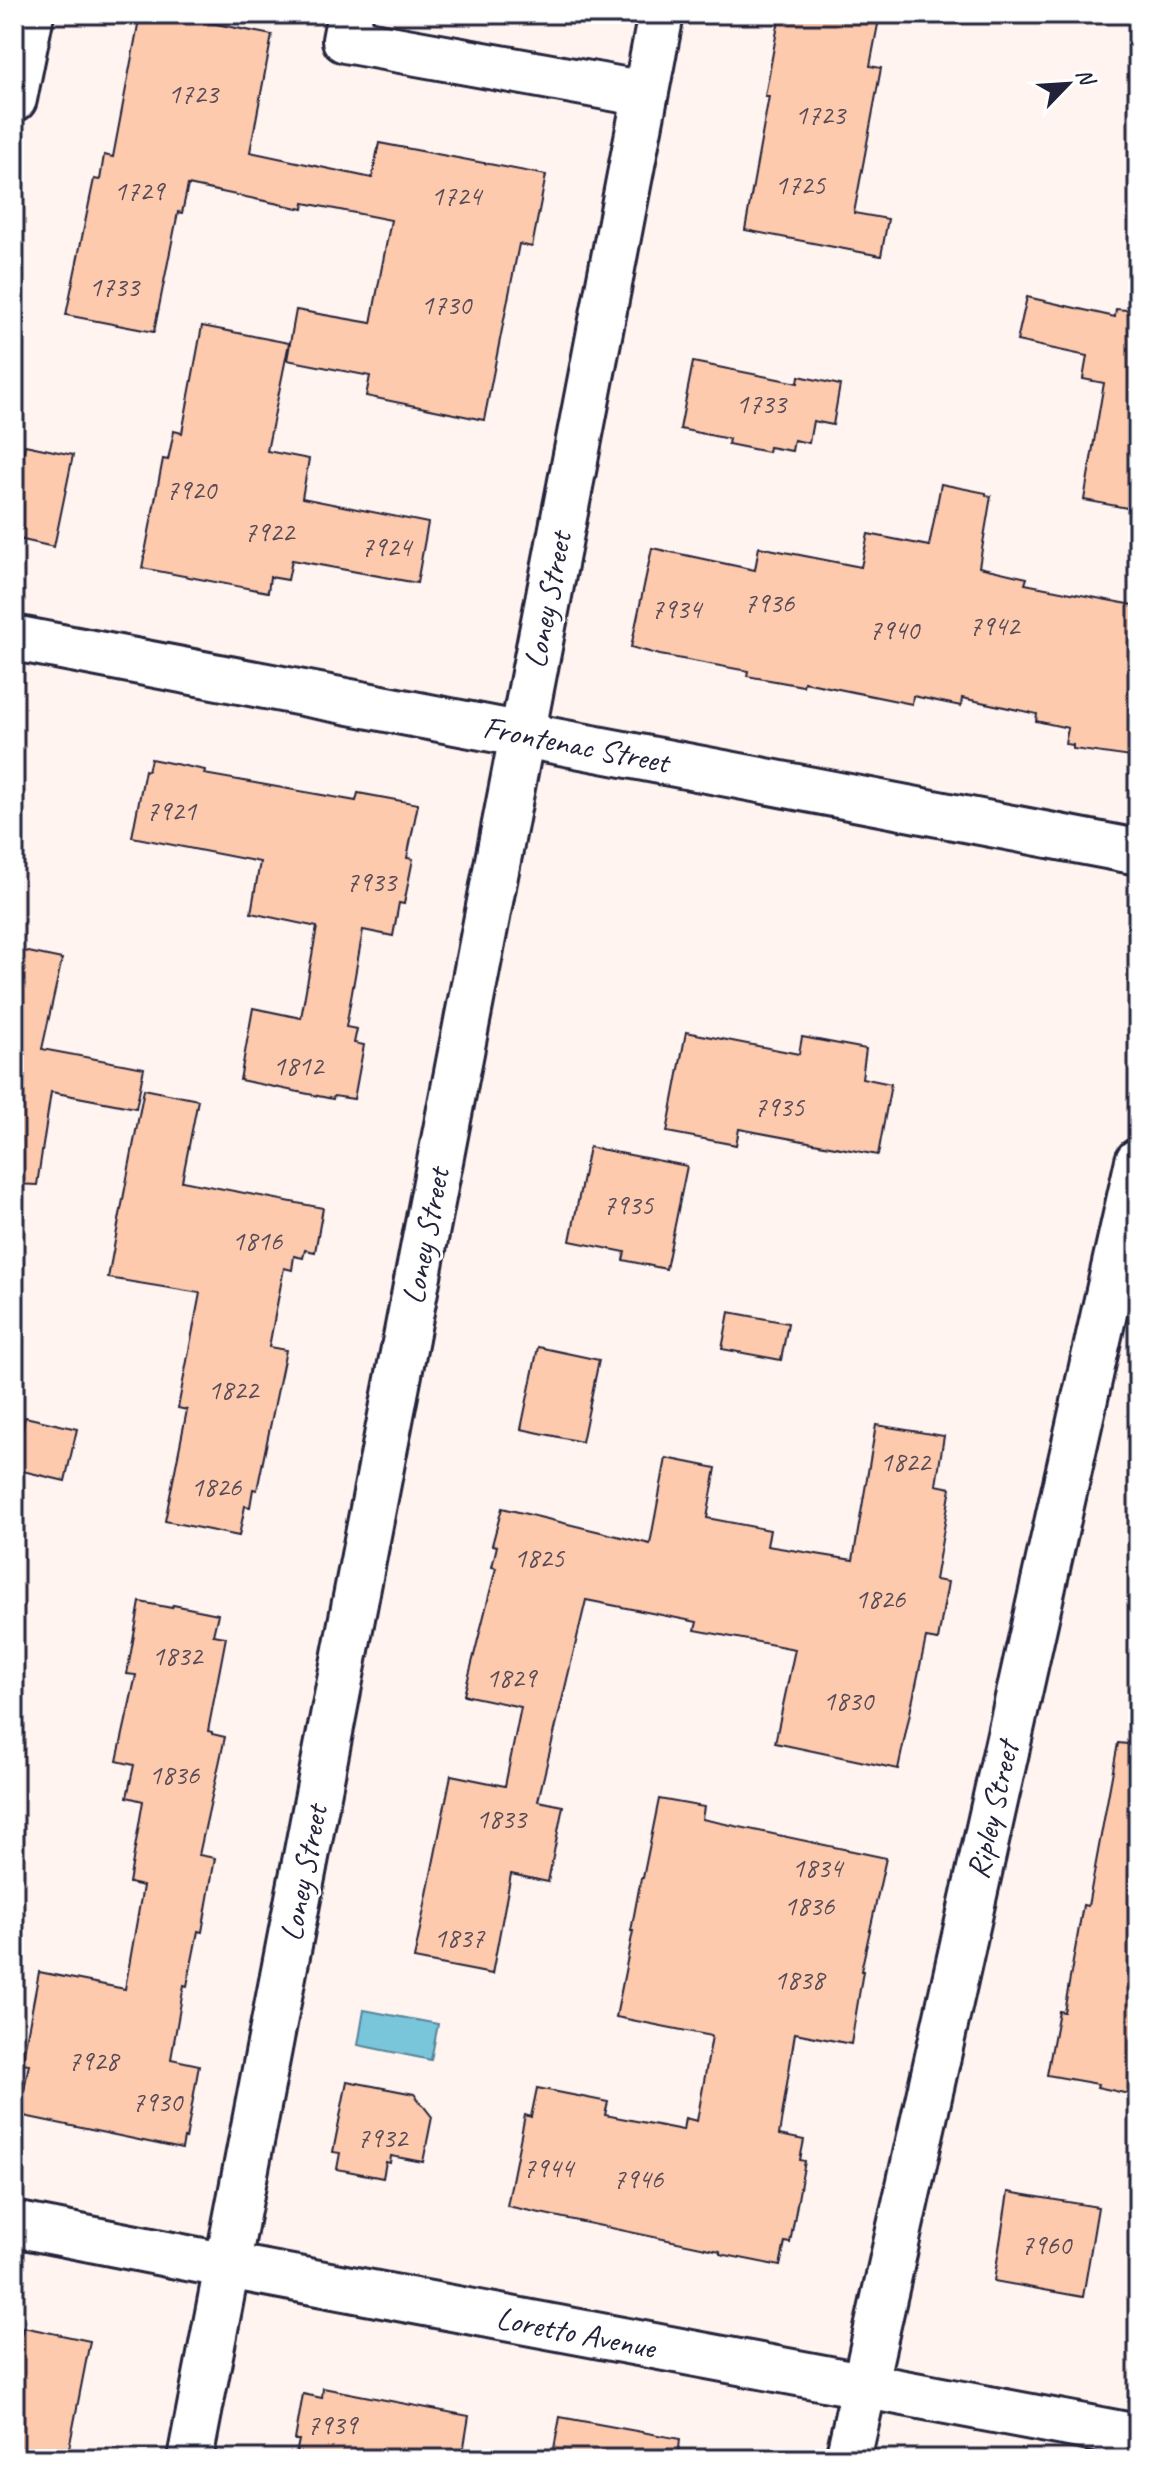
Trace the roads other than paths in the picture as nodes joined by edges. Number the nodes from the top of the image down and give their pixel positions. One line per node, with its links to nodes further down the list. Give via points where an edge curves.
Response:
1 (31, 14): 5 (street)
2 (350, 14): 4 (street, via 345,40)
3 (661, 14): 4 (street, Loney Street)
4 (645, 94): 7 (street, Loney Street)
5 (14, 99)
6 (14, 638): 7 (street, Frontenac Street)
7 (521, 733): 8 (street, Frontenac Street); 11 (street, Loney Street)
8 (1138, 852)
9 (1138, 1161): 12 (street, Ripley Street)
10 (14, 2224): 11 (street, Loretto Avenue)
11 (228, 2266): 12 (street, Loretto Avenue); 14 (street, Loney Street)
12 (863, 2386): 13 (street, Loretto Avenue); 15 (street, Ripley Street)
13 (1138, 2437)
14 (190, 2459)
15 (848, 2459)

